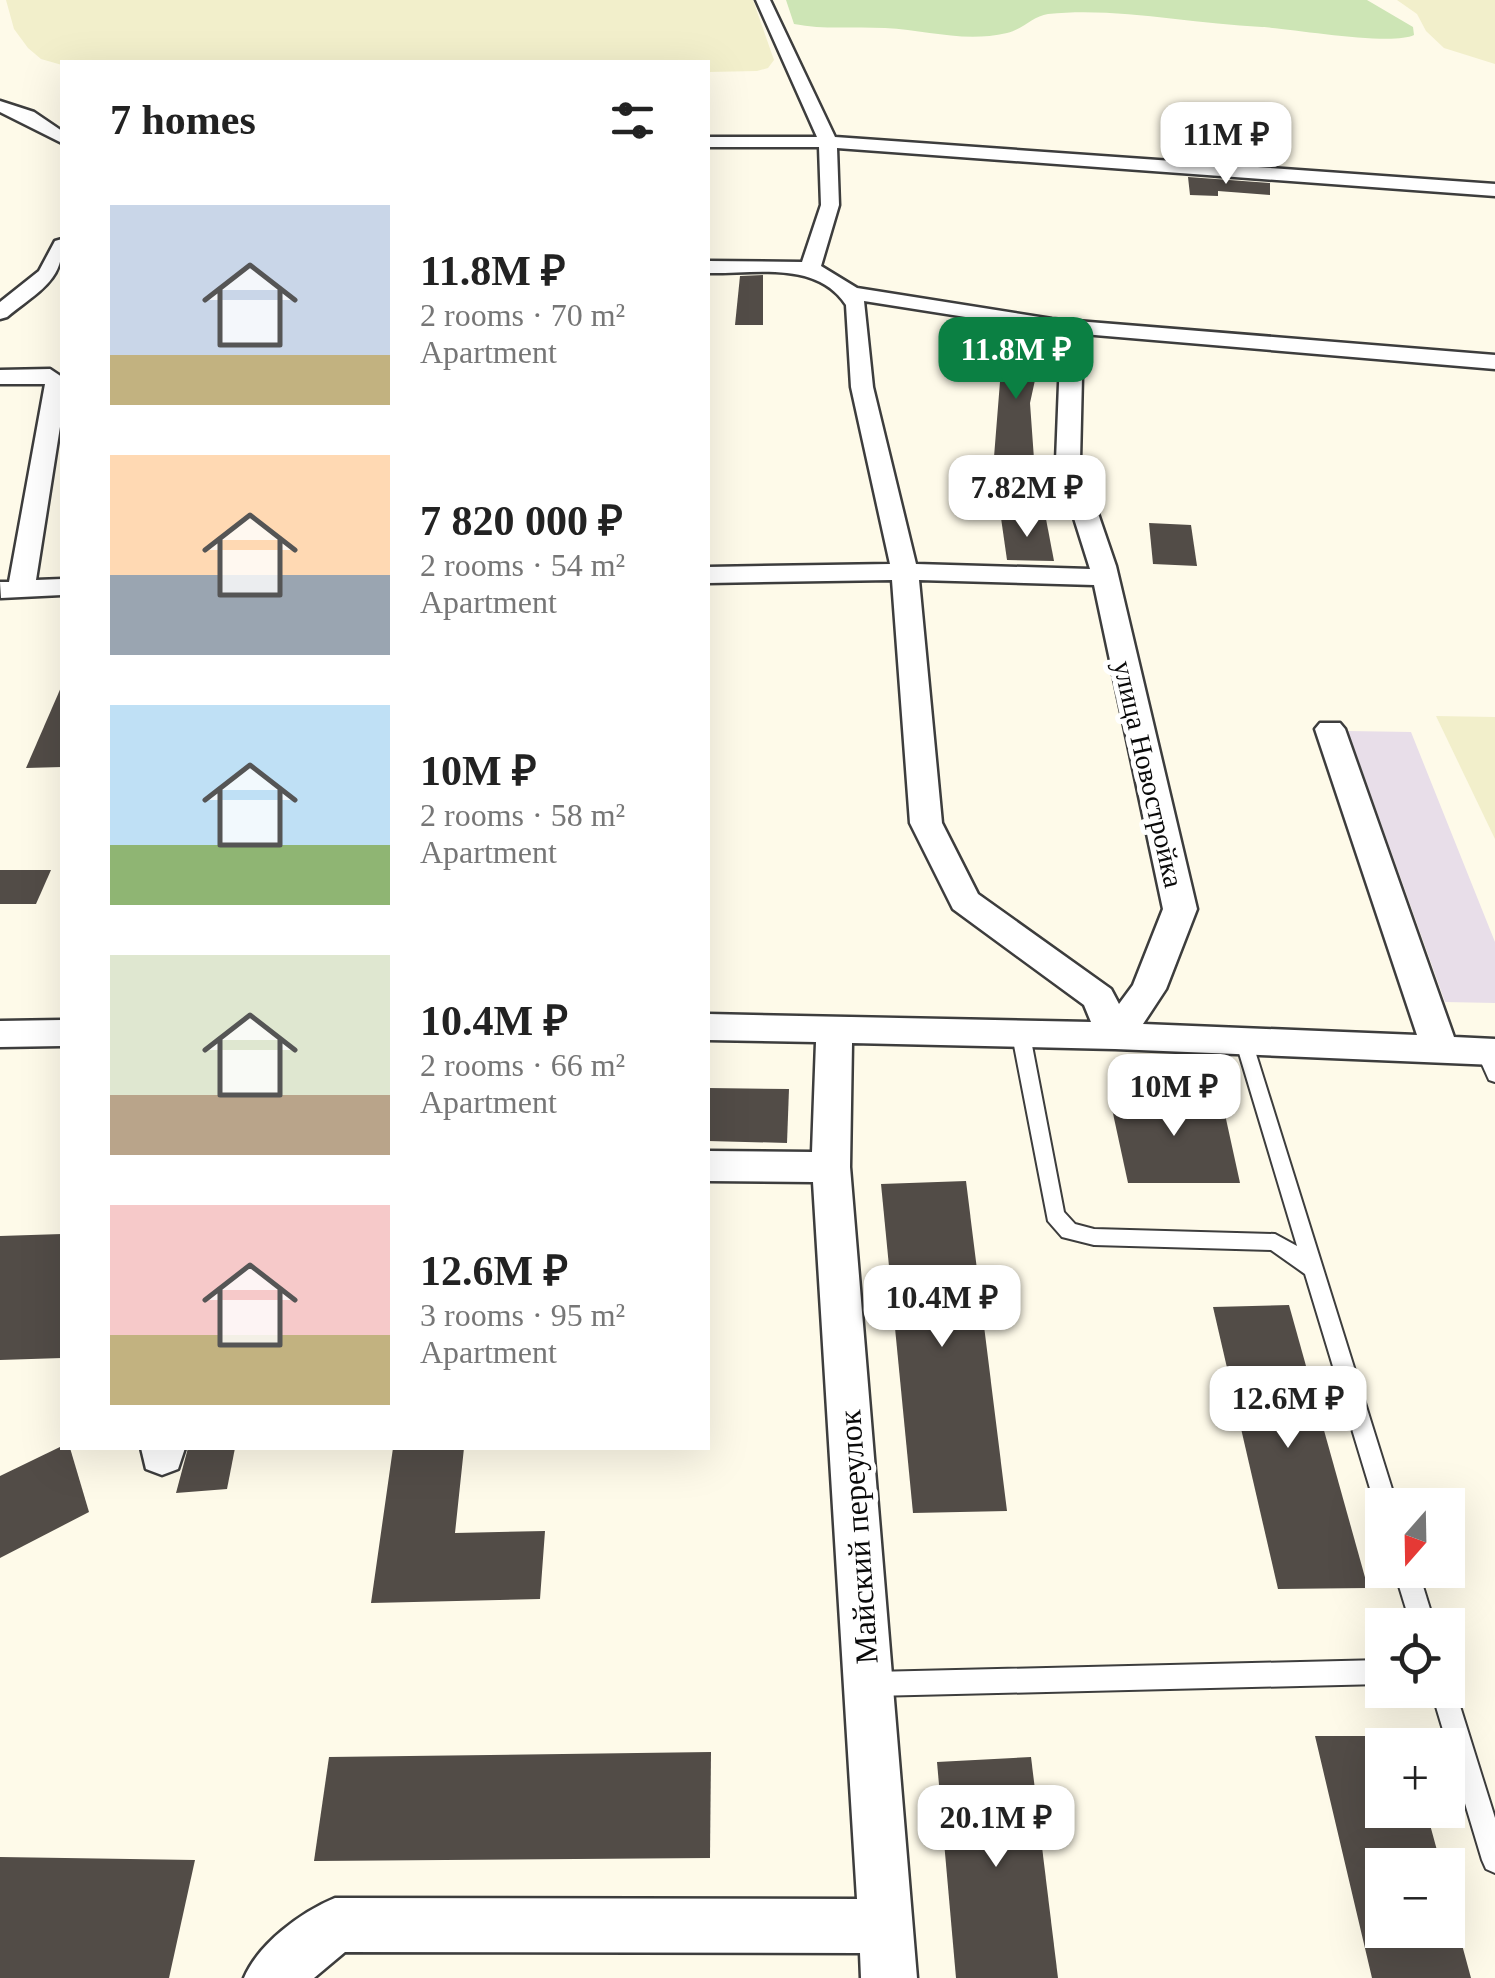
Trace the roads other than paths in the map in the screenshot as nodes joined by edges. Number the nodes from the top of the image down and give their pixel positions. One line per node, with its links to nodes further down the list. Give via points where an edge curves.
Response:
1 (763, 0): 5 (street, via 810,90)
2 (0, 106): 3 (street)
3 (60, 137)
4 (710, 142): 5 (street)
5 (828, 142): 6 (street); 8 (street, via 830,204)
6 (1495, 190)
7 (710, 267): 8 (street)
8 (810, 268): 10 (street)
9 (55, 274): 11 (street)
10 (847, 290): 12 (street); 15 (street, via 856,304 862,387)
11 (0, 313)
12 (1072, 326): 13 (street); 17 (street, улица Новостройка, via 1068,461)
13 (1495, 362)
14 (0, 378): 19 (street, via 50,376 56,384)
15 (905, 572): 16 (street); 17 (street); 26 (street, via 926,824 965,901 1099,998)
16 (710, 575)
17 (1105, 577): 26 (street, улица Новостройка, via 1180,908 1149,989)
18 (60, 587): 19 (street)
19 (10, 589)
20 (1330, 729): 28 (street)
21 (710, 1027): 22 (street)
22 (834, 1028): 25 (street); 31 (street, Майский переулок)
23 (60, 1033): 24 (street)
24 (0, 1034)
25 (1021, 1035): 26 (street); 32 (lane, via 1055,1215 1069,1231 1275,1242)
26 (1115, 1036): 27 (street)
27 (1245, 1043): 28 (street); 32 (lane)
28 (1440, 1049): 29 (street)
29 (1492, 1060)
30 (710, 1166): 31 (street)
31 (831, 1167): 35 (street, Майский переулок)
32 (1314, 1269): 33 (lane)
33 (1381, 1488)
34 (1365, 1672): 35 (lane)
35 (868, 1684): 38 (street, Майский переулок)
36 (1449, 1708): 37 (lane)
37 (1495, 1860)
38 (887, 1952): 39 (street, Майский переулок, via 334,1924)
39 (272, 1978)

